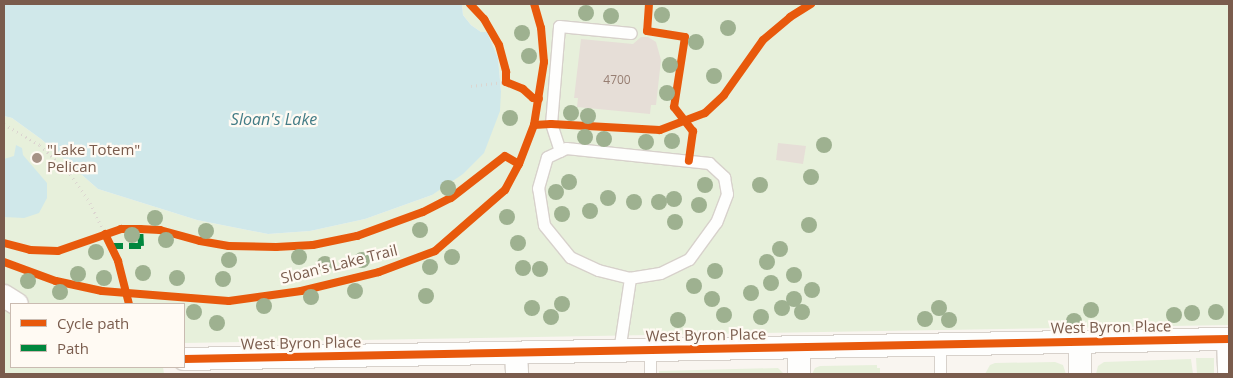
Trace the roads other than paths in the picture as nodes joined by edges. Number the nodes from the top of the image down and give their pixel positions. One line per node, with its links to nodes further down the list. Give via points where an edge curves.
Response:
1 (631, 33): 2 (lane, via 559,26 551,124)
2 (560, 151): 3 (lane, via 547,157 538,188 544,225 570,257 598,270); 3 (lane, via 566,148 709,163 724,177 727,194 716,222 689,259 660,273)
3 (630, 278): 11 (lane)
4 (4, 296): 5 (street)
5 (15, 303)
6 (1226, 339): 7 (street, West Byron Place); 19 (lane)
7 (1080, 342): 8 (street, West Byron Place); 18 (street)
8 (940, 344): 9 (street, West Byron Place); 17 (lane)
9 (799, 347): 10 (street, West Byron Place); 16 (street)
10 (650, 350): 11 (street, West Byron Place); 15 (lane)
11 (619, 351): 13 (street, West Byron Place)
12 (185, 360): 14 (street, West Byron Place)
13 (516, 363): 14 (street, West Byron Place)
14 (424, 364)
15 (650, 374)
16 (799, 374)
17 (940, 374)
18 (1080, 374)
19 (1223, 374)

